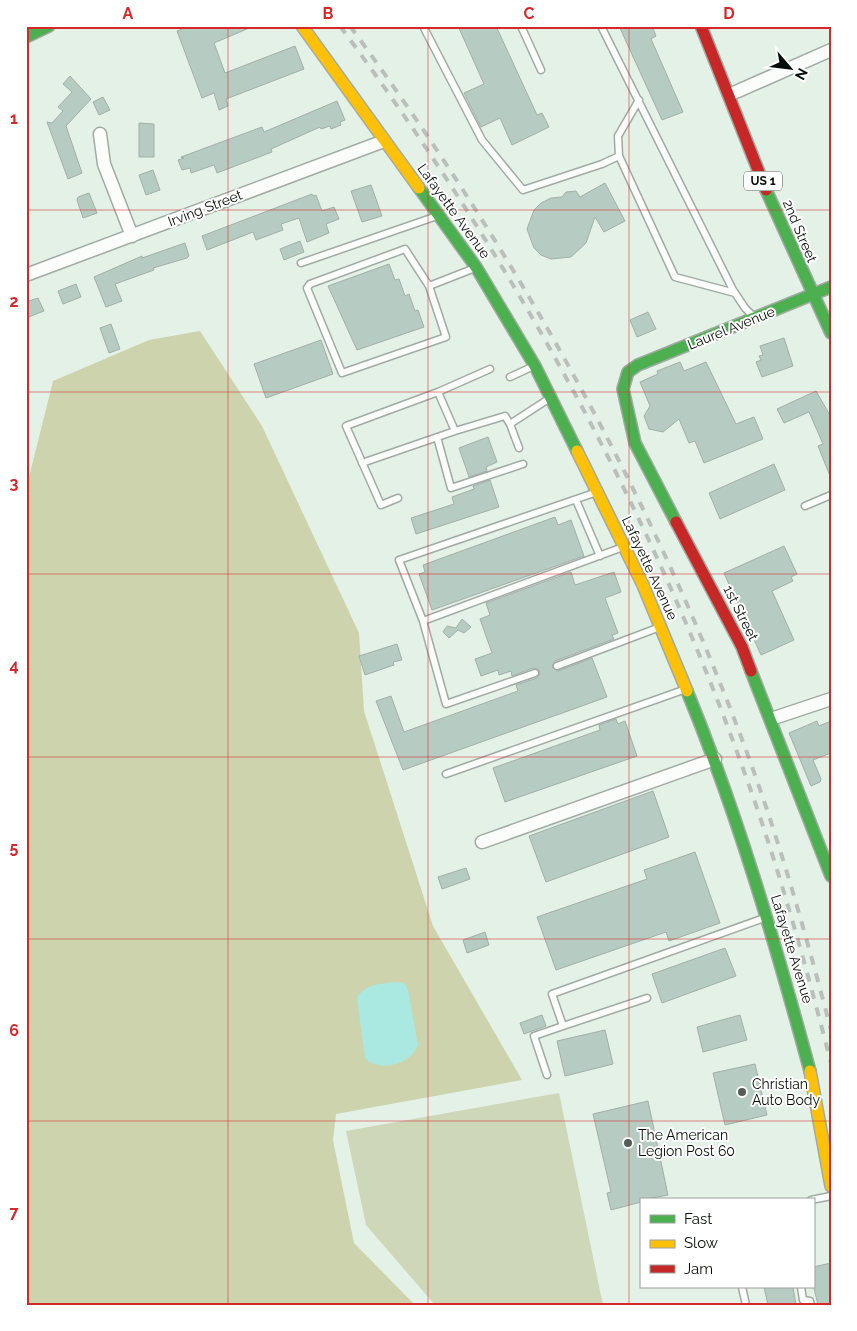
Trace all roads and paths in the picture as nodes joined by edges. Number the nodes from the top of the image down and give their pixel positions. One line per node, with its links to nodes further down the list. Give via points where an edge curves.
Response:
1 (49, 26): 7 (street)
2 (302, 26): 13 (street, Lafayette Avenue)
3 (423, 26): 14 (lane, via 482,140 523,190)
4 (521, 26): 9 (lane)
5 (601, 26): 11 (lane)
6 (701, 26): 10 (street, 2nd Street / US 1)
7 (26, 37)
8 (831, 50): 10 (street)
9 (541, 70)
10 (729, 95): 23 (street, 2nd Street / US 1)
11 (639, 100): 14 (lane, via 618,136); 22 (lane)
12 (100, 134): 16 (street, via 104,164)
13 (384, 141): 15 (street, Lafayette Avenue); 16 (street, Irving Street)
14 (619, 156): 22 (lane, via 675,277)
15 (439, 216): 17 (lane); 18 (street, Lafayette Avenue)
16 (132, 236): 19 (street, Irving Street)
17 (301, 263)
18 (476, 267): 20 (lane); 26 (street, Lafayette Avenue)
19 (26, 275)
20 (429, 286): 20 (lane, via 446,336 342,374 307,288 310,284 405,249)
21 (831, 287): 23 (street, Laurel Avenue)
22 (735, 293): 24 (lane)
23 (811, 295): 24 (street, Laurel Avenue); 25 (street, 2nd Street / US 1)
24 (755, 318): 28 (street, Laurel Avenue)
25 (831, 334)
26 (535, 366): 29 (lane); 31 (street, Lafayette Avenue)
27 (490, 368): 30 (lane)
28 (631, 369): 51 (street, 1st Street, via 623,389 635,443 742,647)
29 (510, 377)
30 (438, 392): 33 (lane); 36 (lane, via 346,426)
31 (551, 397): 32 (lane); 38 (street, Lafayette Avenue)
32 (510, 424): 33 (lane, via 505,416); 35 (lane)
33 (456, 431): 34 (lane)
34 (437, 437): 36 (lane); 37 (lane, via 451,488)
35 (519, 448)
36 (362, 463): 40 (lane, via 381,505)
37 (523, 464)
38 (598, 492): 41 (lane); 43 (street, Lafayette Avenue)
39 (831, 495): 42 (lane)
40 (398, 498)
41 (576, 500): 44 (lane); 45 (lane, via 399,560)
42 (805, 506)
43 (624, 547): 44 (lane); 46 (street, Lafayette Avenue)
44 (600, 556): 45 (lane)
45 (423, 621): 48 (lane, via 446,704)
46 (661, 626): 47 (lane); 49 (street, Lafayette Avenue)
47 (557, 666)
48 (535, 673)
49 (687, 689): 52 (street, Lafayette Avenue); 53 (lane)
50 (831, 699): 51 (street)
51 (771, 719): 55 (street, 1st Street)
52 (715, 759): 54 (street); 56 (street, Lafayette Avenue)
53 (446, 774)
54 (482, 842)
55 (831, 876)
56 (768, 916): 58 (lane, via 552,994); 60 (street, Lafayette Avenue, via 812,1077)
57 (647, 998): 58 (lane)
58 (563, 1026): 59 (lane, via 534,1036)
59 (547, 1075)
60 (831, 1186)
61 (831, 1196): 62 (lane)
62 (814, 1199)
63 (742, 1288): 65 (lane)
64 (801, 1288): 66 (lane, via 803,1300 810,1301)
65 (746, 1305)
66 (810, 1305)

